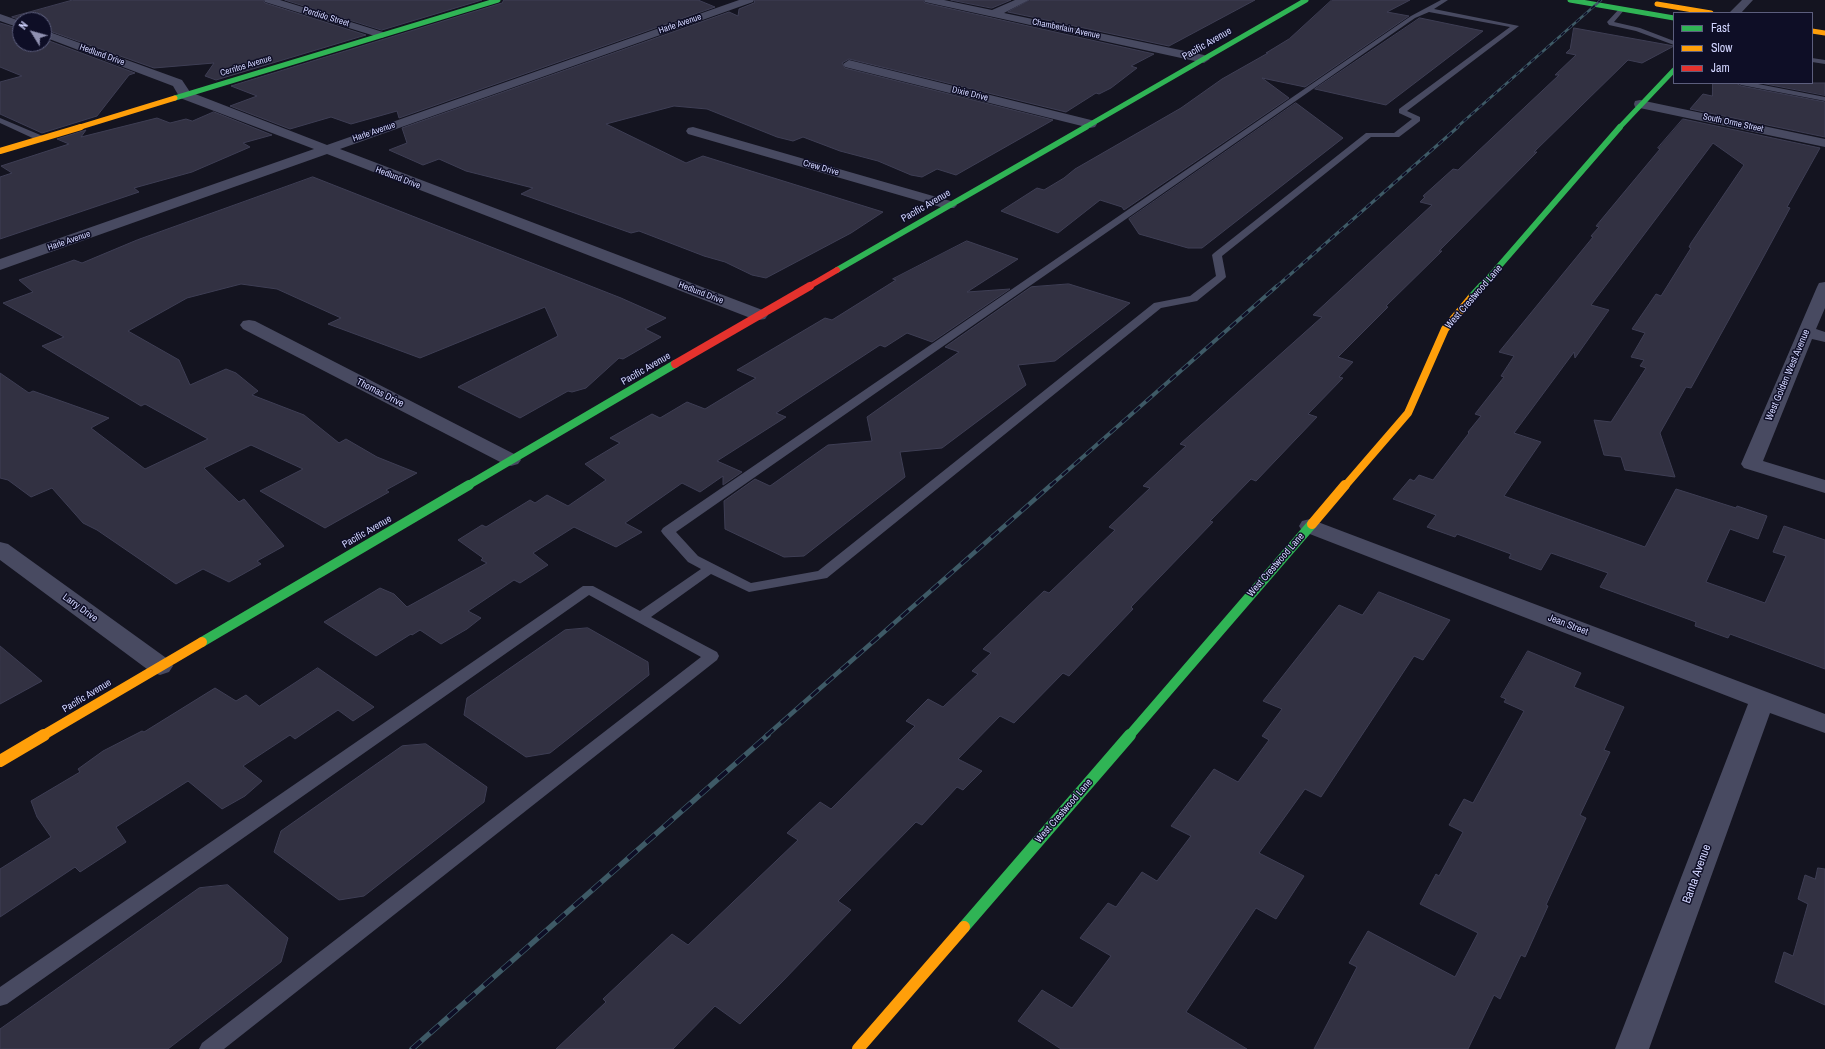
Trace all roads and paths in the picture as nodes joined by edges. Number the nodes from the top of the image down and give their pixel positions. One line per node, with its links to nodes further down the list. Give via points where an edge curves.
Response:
1 (498, 0): 21 (street, Cerritos Avenue)
2 (749, 0): 39 (street, Harle Avenue)
3 (929, 0): 15 (street, Chamberlain Avenue)
4 (1024, 0): 15 (street)
5 (1306, 0): 25 (street, Pacific Avenue)
6 (1445, 0): 12 (lane)
7 (1570, 0): 11 (street)
8 (1748, 0): 14 (street)
9 (275, 1): 21 (street, Perdido Street)
10 (1650, 3): 13 (street)
11 (1622, 9): 17 (street); 24 (lane, via 1611,24 1638,29)
12 (1428, 10): 52 (lane, via 1413,17 668,531 693,559); 52 (lane, via 1516,26 1402,111 1417,119 1396,135 1369,135 1217,256 1221,277 1193,299 1158,304 822,575 749,588)
13 (1705, 12)
14 (1736, 12)
15 (992, 14): 25 (street, Chamberlain Avenue)
16 (0, 17): 18 (street)
17 (1671, 17)
18 (12, 22)
19 (1813, 31): 20 (street)
20 (1825, 34): 22 (street)
21 (382, 35): 31 (street, Cerritos Avenue)
22 (1813, 35)
23 (52, 36): 31 (street, Hedlund Drive, via 178,83)
24 (1673, 43)
25 (1204, 59): 35 (street, Pacific Avenue)
26 (1813, 60): 27 (lane)
27 (1825, 62)
28 (849, 64): 35 (street, Dixie Drive)
29 (1673, 71): 33 (street, West Crestwood Lane)
30 (1746, 84): 32 (lane)
31 (185, 95): 37 (street, Cerritos Avenue); 39 (street, Hedlund Drive)
32 (1825, 99)
33 (1640, 104): 38 (street, South Orme Street); 50 (street, West Crestwood Lane, via 1445,330 1408,413)
34 (0, 120): 37 (lane)
35 (1090, 124): 41 (street, Pacific Avenue)
36 (693, 131): 41 (street, Crew Drive)
37 (42, 139): 40 (street, Cerritos Avenue)
38 (1825, 143)
39 (325, 150): 42 (street, Harle Avenue); 44 (street, Hedlund Drive)
40 (0, 151)
41 (949, 205): 44 (street, Pacific Avenue)
42 (0, 265)
43 (1825, 287): 46 (street, West Golden West Avenue)
44 (759, 315): 48 (street, Pacific Avenue)
45 (249, 325): 48 (street, Thomas Drive)
46 (1806, 332): 47 (street); 49 (street, West Golden West Avenue, via 1750,464)
47 (1825, 337)
48 (511, 460): 54 (street, Pacific Avenue)
49 (1825, 487)
50 (1310, 526): 55 (street, Jean Street); 60 (street, West Crestwood Lane)
51 (0, 549): 54 (street, Larry Drive)
52 (711, 568): 53 (lane)
53 (641, 617): 58 (lane, via 588,589); 59 (lane, via 712,656)
54 (160, 666): 57 (street, Pacific Avenue)
55 (1762, 700): 56 (street, Jean Street); 61 (street, Banta Avenue)
56 (1825, 724)
57 (0, 760)
58 (0, 998)
59 (209, 1049)
60 (858, 1049)
61 (1632, 1049)

